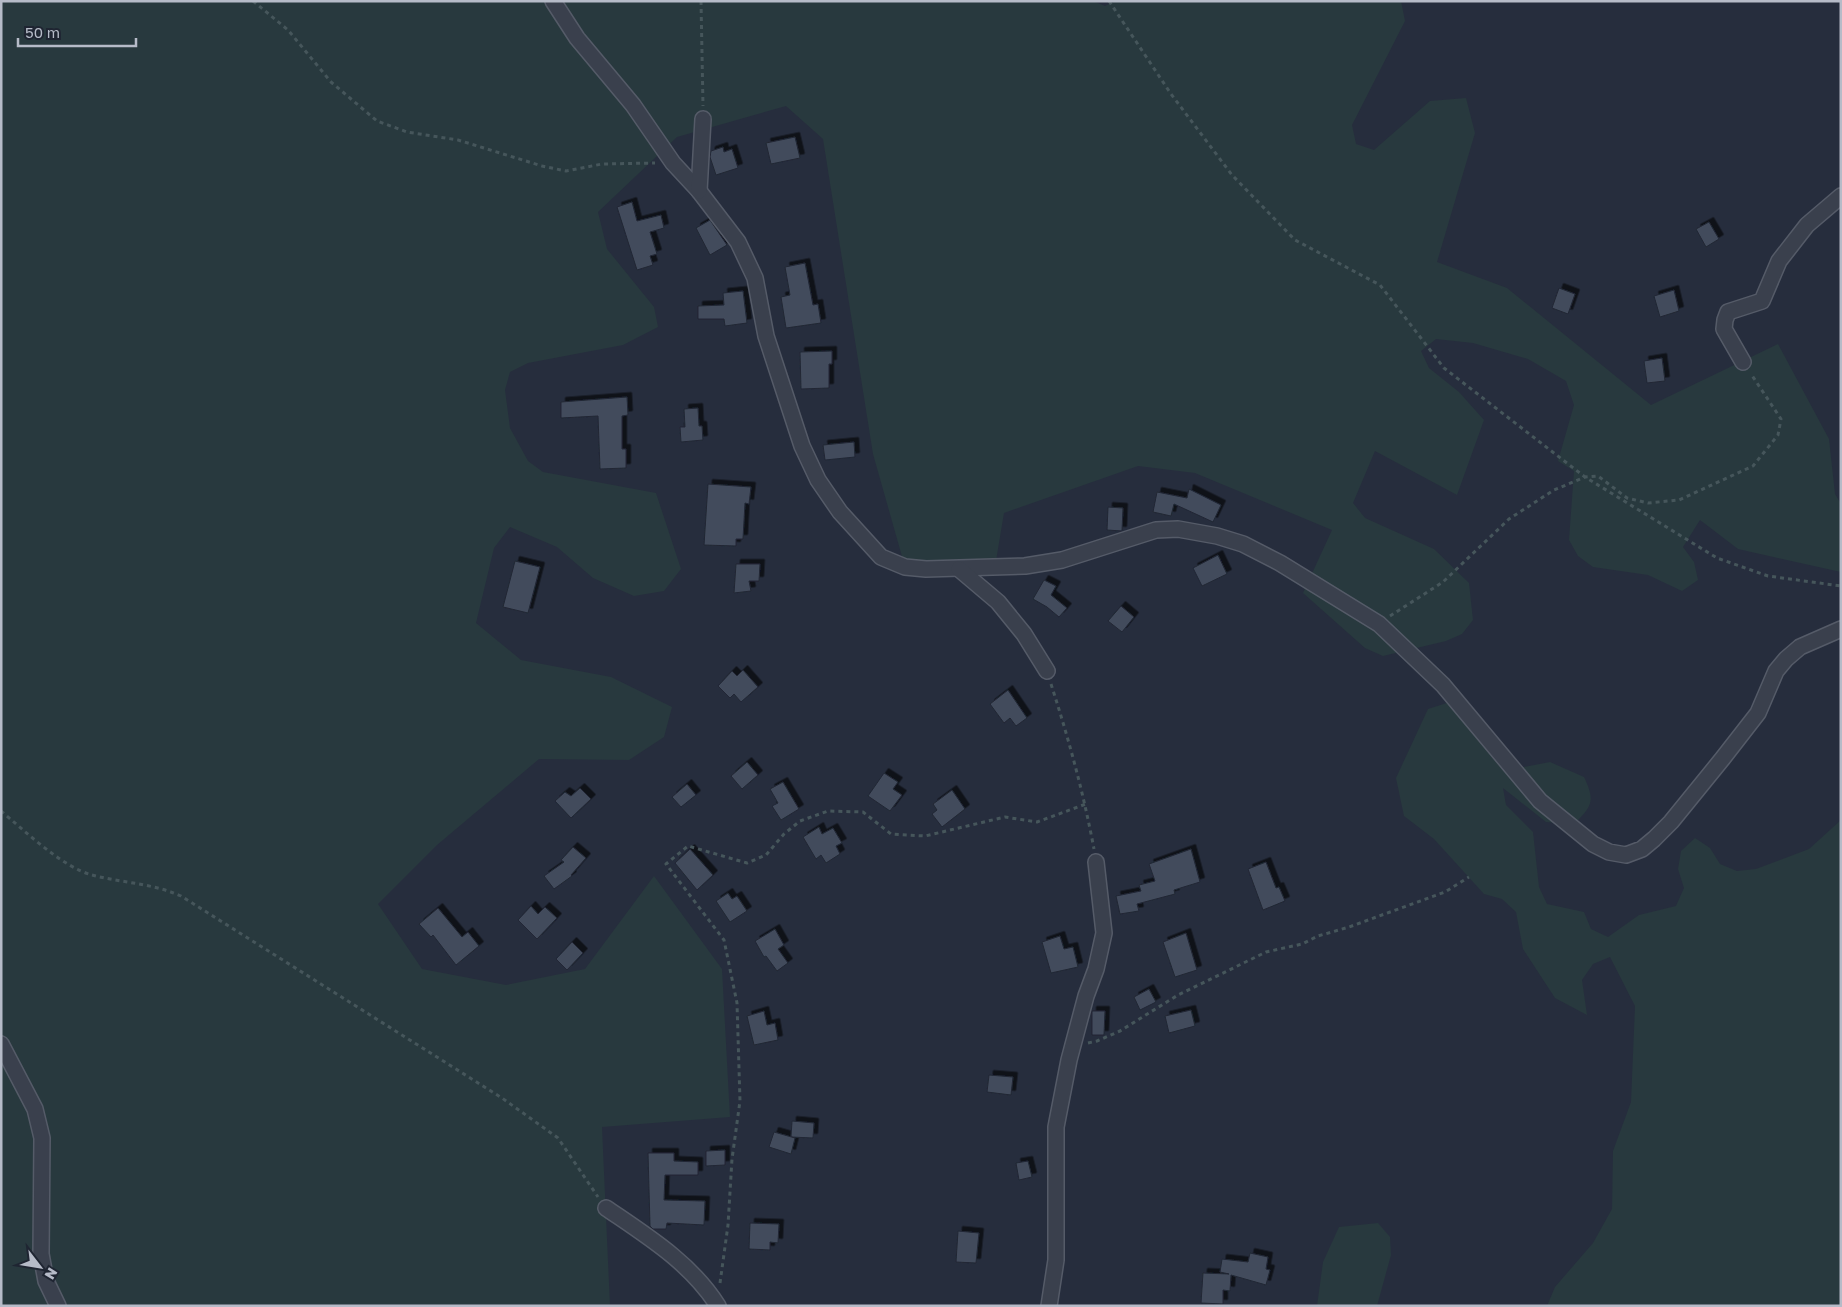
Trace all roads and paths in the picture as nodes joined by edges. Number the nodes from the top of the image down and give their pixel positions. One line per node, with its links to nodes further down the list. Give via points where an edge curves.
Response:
1 (253, 1): 6 (path, via 288,30 331,82 384,124 407,132 458,140 566,171 602,164)
2 (553, 1): 6 (street, via 577,38 633,105)
3 (701, 1): 5 (path)
4 (1109, 1): 10 (path, via 1171,94 1232,175 1295,240 1380,285 1444,368)
5 (703, 119): 7 (street)
6 (673, 163): 7 (street)
7 (698, 191): 11 (street, via 738,242 755,278 766,336 802,446 818,480 840,512 882,557 905,567)
8 (1841, 196): 9 (street, via 1806,225 1778,261 1762,301 1728,312 1724,329)
9 (1743, 362): 10 (path, via 1780,418 1778,435 1753,466 1678,500 1648,503 1627,498 1598,476)
10 (1586, 476): 12 (path, via 1717,558 1768,576); 13 (path, via 1554,490 1509,519 1443,582)
11 (960, 569): 13 (street, via 1025,566 1062,560 1156,530 1178,529 1217,536 1260,552); 15 (street, via 998,602 1024,634)
12 (1841, 586)
13 (1379, 624): 14 (street, via 1443,685 1540,801 1594,844 1609,852 1626,855 1642,849 1654,839 1718,765 1758,713 1776,671 1786,659 1800,647)
14 (1841, 629)
15 (1047, 671): 16 (path)
16 (1086, 804): 18 (path); 23 (path, via 1037,822 1005,817 925,836 891,834 862,812 828,811 800,820 766,855 746,863 688,846 666,864 724,940 737,1003 740,1101)
17 (1, 811): 22 (path, via 72,866 91,874 163,888 182,896 502,1098 558,1138)
18 (1096, 862): 21 (street, via 1104,933)
19 (1469, 877): 21 (path, via 1445,892 1302,944 1266,952 1178,995 1120,1031 1097,1041)
20 (1, 1044): 24 (street, via 35,1109 42,1138 42,1254 46,1281)
21 (1073, 1046): 26 (street, via 1056,1127 1056,1260)
22 (606, 1208): 25 (street, via 665,1249 697,1277)
23 (720, 1290)
24 (58, 1306)
25 (718, 1306)
26 (1049, 1306)

